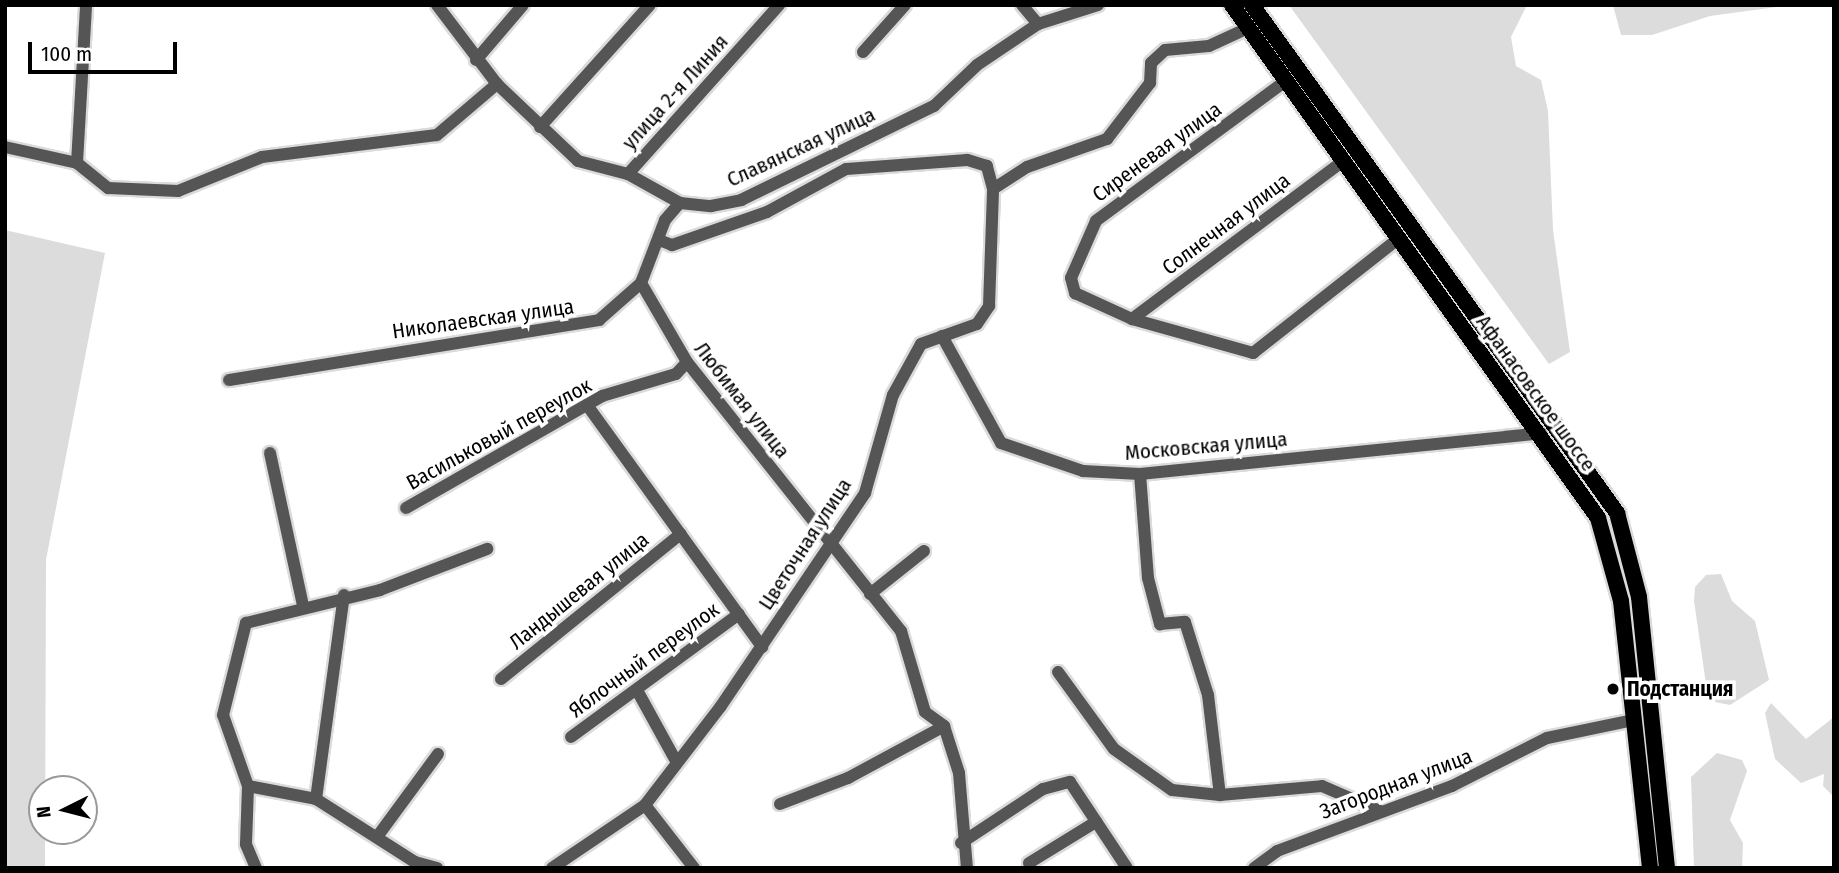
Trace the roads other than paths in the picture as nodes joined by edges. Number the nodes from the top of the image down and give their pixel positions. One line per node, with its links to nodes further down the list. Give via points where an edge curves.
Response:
1 (86, 5): 20 (street)
2 (437, 5): 14 (street)
3 (523, 5): 14 (street)
4 (650, 5): 17 (street)
5 (779, 5): 21 (street, улица 2-я Линия)
6 (905, 5): 13 (street)
7 (1021, 5): 11 (street)
8 (1098, 5): 11 (street, Славянская улица)
9 (1232, 5): 12 (main road, Афанасовское шоссе)
10 (1252, 5): 71 (main road, Афанасовское шоссе, via 1617,513 1639,597)
11 (1038, 24): 23 (street, Славянская улица, via 977,65 934,106 741,200)
12 (1248, 28): 15 (main road, Афанасовское шоссе); 22 (street, via 1209,46 1165,50 1151,63 1150,83 1107,139 1027,167)
13 (863, 52)
14 (476, 60): 16 (street)
15 (1287, 80): 19 (main road, Афанасовское шоссе); 27 (street, Сиреневая улица, via 1093,224 1072,286 1082,299)
16 (497, 83): 17 (street); 20 (street, via 437,135 262,157 178,191 108,188)
17 (540, 127): 21 (street, via 578,161)
18 (5, 147): 20 (street)
19 (1343, 161): 24 (main road, Афанасовское шоссе); 27 (street, Солнечная улица)
20 (77, 163)
21 (628, 174): 23 (street)
22 (993, 189): 25 (street, via 987,166 967,160 846,169 767,212 672,245); 28 (street, Цветочная улица, via 989,306 977,324)
23 (680, 203): 25 (street, Николаевская улица)
24 (1399, 238): 27 (street, via 1258,352); 32 (main road, Афанасовское шоссе)
25 (659, 240): 26 (street, Николаевская улица)
26 (640, 284): 29 (street, Любимая улица); 30 (street, Николаевская улица, via 599,320 580,327 413,347)
27 (1132, 319)
28 (943, 336): 34 (street, Московская улица, via 1001,443 1083,471); 37 (street, Цветочная улица, via 921,344 894,395 865,493)
29 (687, 362): 31 (street, Васильковый переулок, via 676,374); 37 (street, Любимая улица, via 720,397)
30 (229, 380)
31 (587, 405): 35 (street, Васильковый переулок); 36 (street)
32 (1541, 433): 34 (street, Московская улица); 48 (main road, Афанасовское шоссе, via 1598,518 1612,560)
33 (270, 453): 42 (street)
34 (1140, 474): 54 (street, via 1148,578 1160,624 1185,622 1189,634 1208,695)
35 (406, 508)
36 (681, 534): 43 (street); 46 (street, Ландышевая улица)
37 (827, 545): 40 (street, Любимая улица); 44 (street, Цветочная улица)
38 (487, 549): 41 (street, via 380,590)
39 (925, 551): 40 (street)
40 (870, 594): 49 (street, Любимая улица, via 901,632 925,712)
41 (344, 595): 42 (street); 55 (street)
42 (303, 606): 53 (street, via 254,618 236,645 223,715)
43 (739, 614): 44 (street); 47 (street, Яблочный переулок)
44 (762, 647): 52 (street, Цветочная улица)
45 (1058, 672): 54 (street, via 1114,749 1137,768 1172,790)
46 (501, 679)
47 (638, 692): 50 (street, Яблочный переулок); 52 (street)
48 (1634, 720): 58 (street, Загородная улица, via 1547,738 1452,786); 70 (main road, Афанасовское шоссе)
49 (944, 726): 56 (street, via 848,778); 61 (street, Любимая улица, via 959,773)
50 (571, 737)
51 (438, 754): 60 (street)
52 (676, 761): 57 (street, Цветочная улица)
53 (248, 786): 55 (street); 64 (street, via 246,844)
54 (1220, 795): 58 (street, via 1322,786)
55 (316, 799): 60 (street)
56 (780, 804)
57 (645, 805): 63 (street); 66 (street)
58 (1380, 811): 69 (street, Загородная улица, via 1277,851)
59 (1096, 822): 61 (street, via 1070,782 1044,789); 62 (street); 68 (street)
60 (377, 837): 65 (street, via 415,862)
61 (961, 843): 67 (street, Любимая улица)
62 (1029, 863)
63 (689, 866)
64 (254, 867)
65 (437, 868)
66 (552, 868)
67 (967, 868)
68 (1127, 868)
69 (1254, 868)
70 (1650, 868)
71 (1667, 868)

